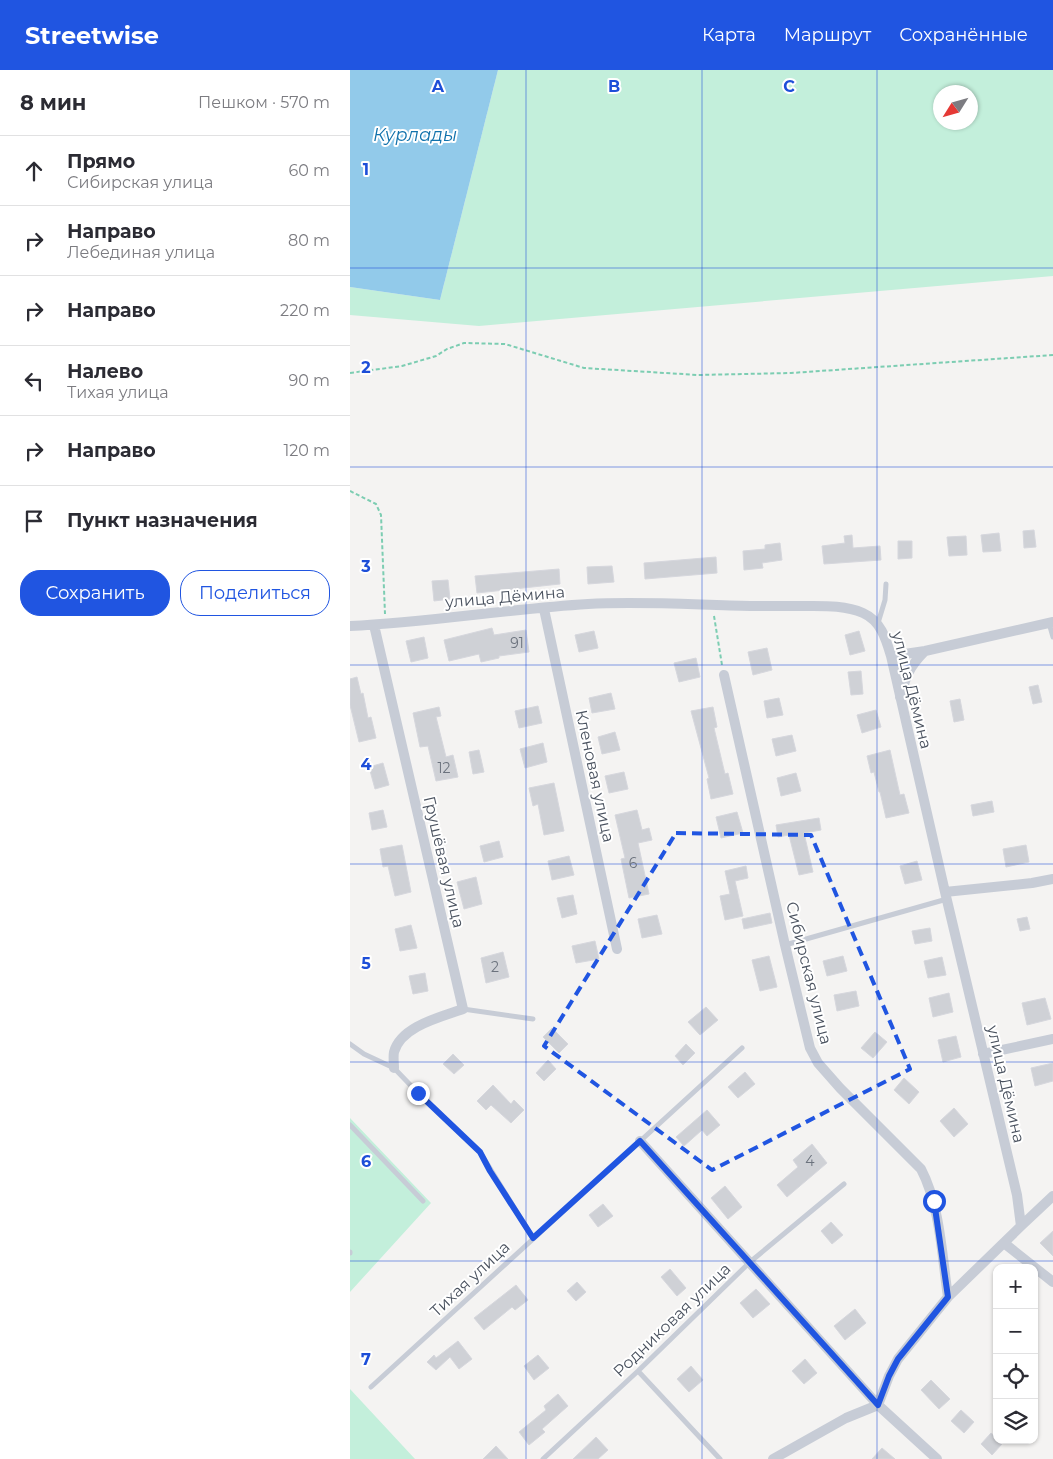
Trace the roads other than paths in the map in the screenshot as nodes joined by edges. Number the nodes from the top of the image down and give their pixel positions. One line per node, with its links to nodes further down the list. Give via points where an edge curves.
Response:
1 (886, 584): 4 (lane)
2 (544, 609): 4 (street, улица Дёмина, via 640,602 830,606 859,611); 5 (street, улица Дёмина); 15 (street, Кленовая улица)
3 (1051, 622): 7 (lane); 8 (street)
4 (878, 623): 9 (street, улица Дёмина)
5 (374, 624): 6 (street, улица Дёмина); 16 (street, Грушёвая улица)
6 (350, 626)
7 (1053, 636)
8 (925, 651): 9 (street); 11 (street, via 906,676)
9 (890, 656): 11 (street, улица Дёмина)
10 (724, 675): 14 (street, Сибирская улица)
11 (900, 698): 13 (street, улица Дёмина)
12 (1053, 879): 13 (street)
13 (946, 896): 14 (lane); 21 (street, улица Дёмина)
14 (785, 945): 33 (street, Сибирская улица, via 810,1048 818,1063 921,1168 927,1179 934,1201)
15 (617, 949)
16 (462, 1009): 17 (lane); 22 (street, via 420,1025 402,1037 394,1052)
17 (533, 1019)
18 (1053, 1039): 21 (street)
19 (350, 1044): 22 (lane)
20 (742, 1048): 24 (lane, Тихая улица)
21 (983, 1054): 28 (street, улица Дёмина, via 1017,1195)
22 (394, 1068): 29 (lane, via 480,1152)
23 (350, 1125): 27 (lane)
24 (640, 1141): 29 (lane, Тихая улица); 31 (street)
25 (844, 1184): 31 (lane, Родниковая улица)
26 (1053, 1196): 28 (street)
27 (423, 1201)
28 (1021, 1226): 30 (street)
29 (533, 1238): 35 (lane, Тихая улица)
30 (1004, 1243): 32 (street); 33 (street)
31 (750, 1262): 34 (lane, Родниковая улица); 36 (street)
32 (1053, 1282)
33 (948, 1297): 36 (street, via 898,1359)
34 (638, 1371): 37 (lane, Родниковая улица); 38 (lane)
35 (371, 1387)
36 (878, 1405): 39 (street, via 846,1418); 40 (street)
37 (543, 1459)
38 (720, 1459)
39 (772, 1459)
40 (937, 1459)

